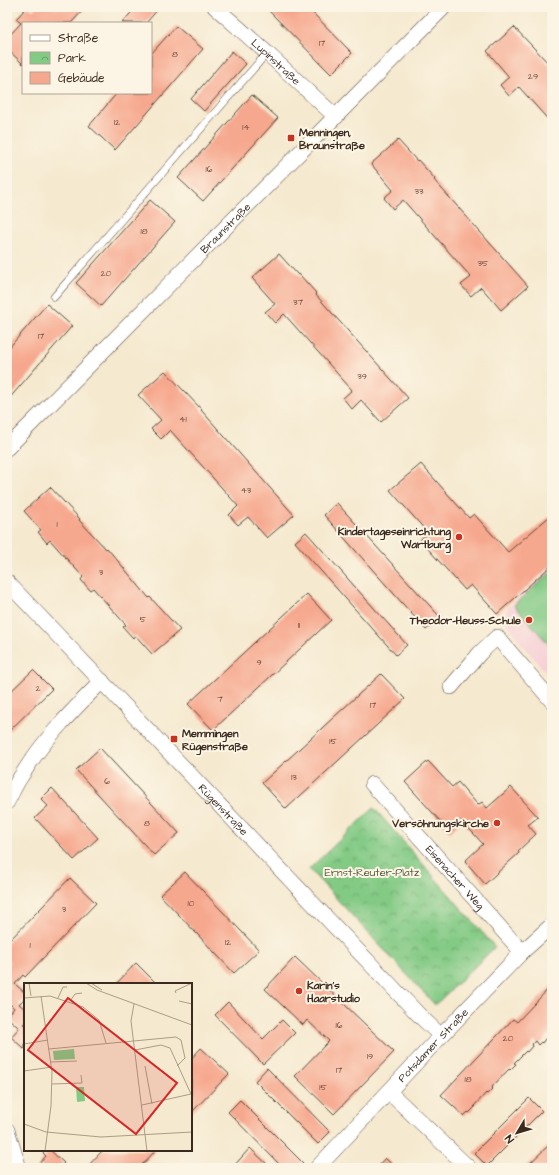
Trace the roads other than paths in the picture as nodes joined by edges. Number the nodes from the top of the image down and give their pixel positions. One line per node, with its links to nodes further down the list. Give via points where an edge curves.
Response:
1 (215, 7): 3 (street, Lupinstraße)
2 (444, 7): 4 (street, Braunstraße)
3 (267, 53): 4 (street, Lupinstraße); 5 (lane)
4 (336, 117): 6 (street, Braunstraße)
5 (54, 297)
6 (7, 448)
7 (7, 582): 8 (street, Rügenstraße)
8 (102, 681): 12 (street, via 74,709 40,750); 15 (street, Rügenstraße)
9 (451, 686): 10 (street, via 480,652 497,637)
10 (552, 701)
11 (372, 784): 14 (street, Eisenacher Weg)
12 (7, 802)
13 (552, 925): 14 (street, Potsdamer Straße)
14 (522, 952): 15 (street, Potsdamer Straße)
15 (441, 1036): 16 (street, Potsdamer Straße)
16 (389, 1092): 20 (street, Potsdamer Straße); 21 (street)
17 (7, 1130): 18 (street)
18 (9, 1145): 19 (street)
19 (19, 1168)
20 (317, 1168)
21 (469, 1168)

